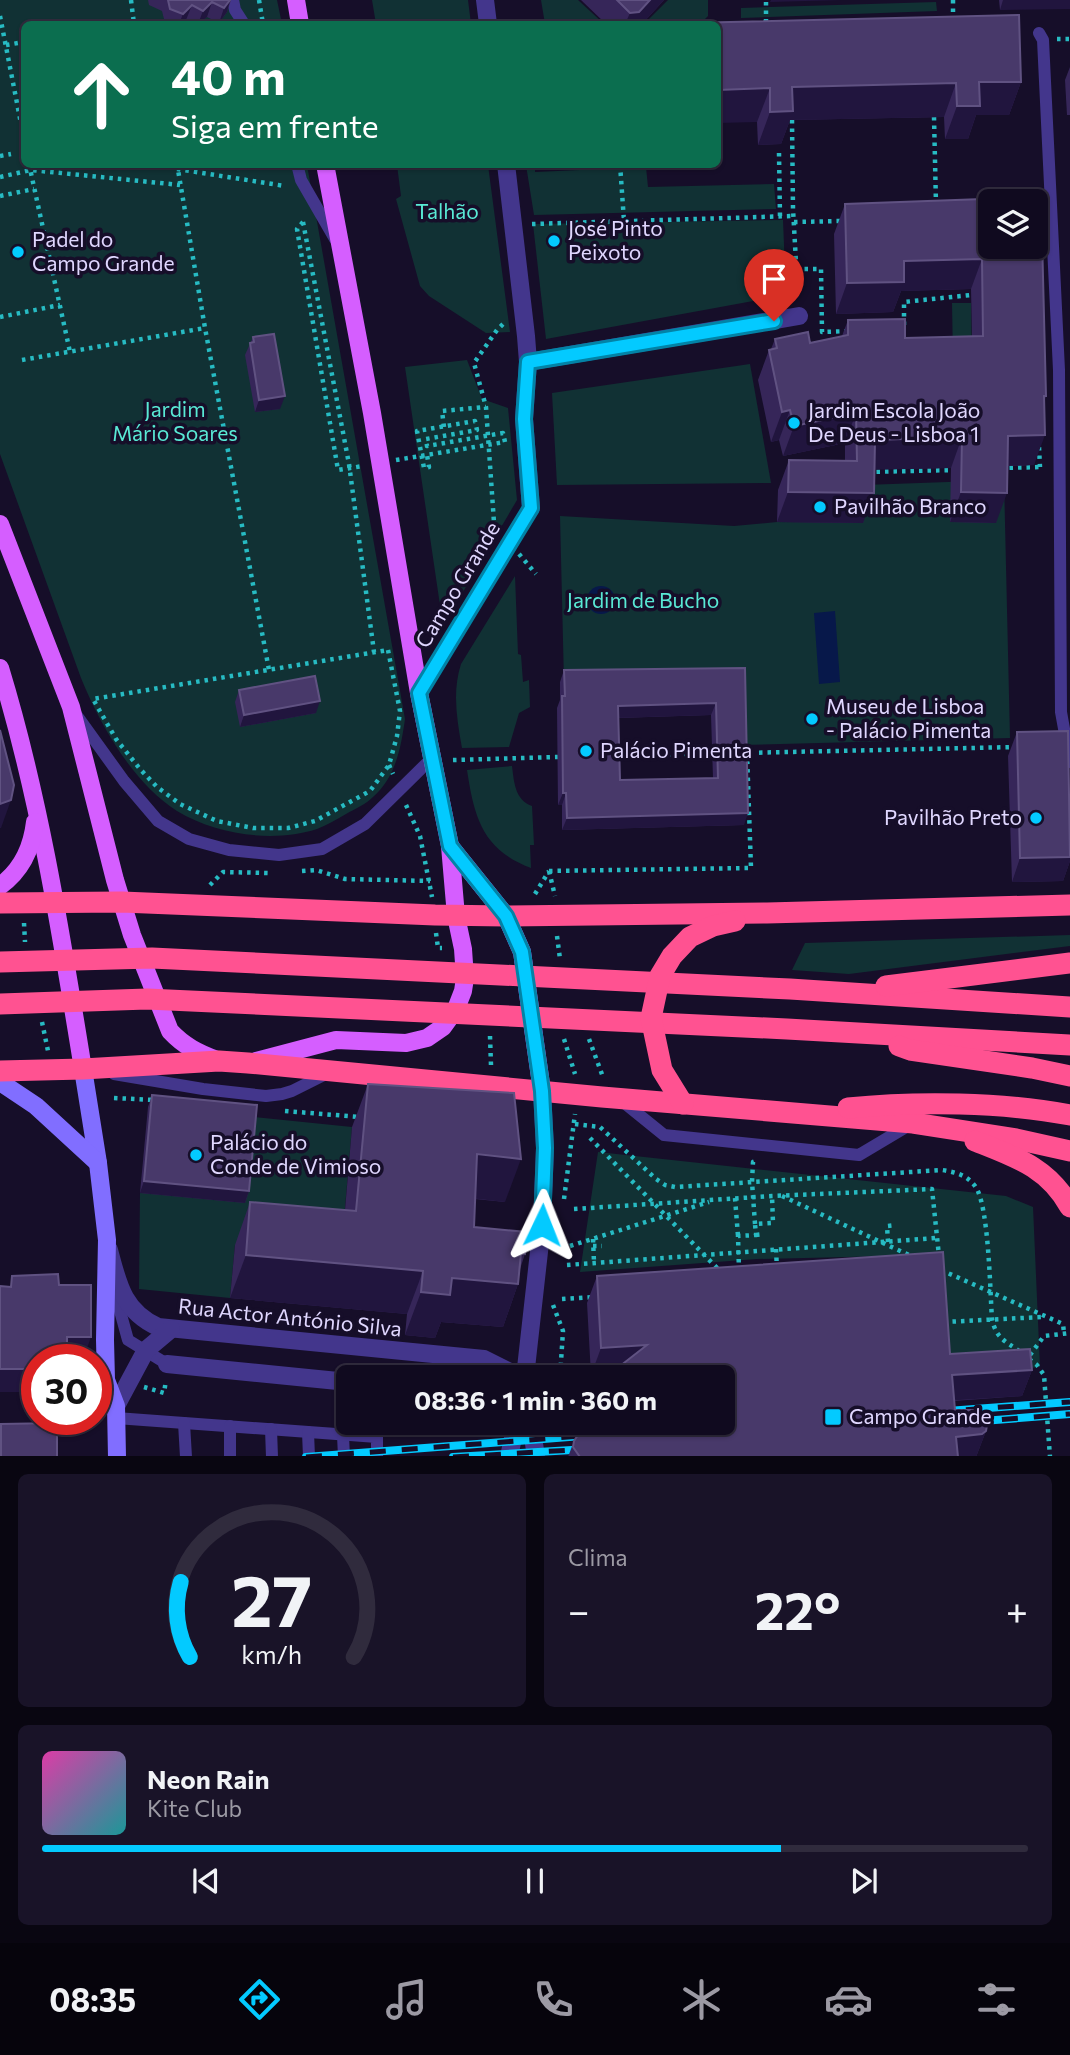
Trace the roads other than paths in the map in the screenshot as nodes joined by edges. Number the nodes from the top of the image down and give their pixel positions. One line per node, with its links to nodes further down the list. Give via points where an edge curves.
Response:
1 (233, 0): 4 (lane)
2 (296, 0): 5 (main road)
3 (485, 0): 6 (street)
4 (242, 21)
5 (300, 21)
6 (488, 21)
7 (1039, 33): 20 (lane, via 1043,40 1059,370 1061,712)
8 (298, 168): 11 (lane)
9 (327, 168): 11 (main road, Campo Grande)
10 (506, 168): 13 (street, Campo Grande)
11 (341, 248): 17 (main road, Campo Grande)
12 (800, 316): 13 (street)
13 (528, 362): 14 (street, Campo Grande, via 524,419)
14 (531, 508): 17 (lane, Campo Grande)
15 (0, 524): 18 (main road)
16 (0, 668): 21 (main road)
17 (419, 693): 19 (main road, Campo Grande)
18 (71, 707): 19 (lane, via 158,821 190,839 229,850 279,855 322,849 365,824); 25 (main road)
19 (432, 758): 22 (main road, Campo Grande)
20 (1070, 762)
21 (36, 811): 23 (main road, via 32,843 13,876); 24 (main road)
22 (450, 846): 29 (main road, Campo Grande); 30 (main road)
23 (0, 886)
24 (55, 902): 25 (highway); 26 (highway); 40 (main road)
25 (122, 902): 29 (highway); 38 (main road, via 170,1031 195,1052)
26 (0, 904)
27 (1070, 905): 28 (highway)
28 (767, 913): 30 (highway); 47 (highway, via 713,926 690,937 660,976 651,1018 662,1070)
29 (456, 916): 30 (highway); 39 (main road, Campo Grande, via 465,978 456,1009 443,1027 427,1038 406,1043 336,1040)
30 (506, 916): 45 (main road, via 522,952)
31 (0, 962): 33 (highway, via 152,958)
32 (1070, 963): 33 (highway)
33 (839, 992): 35 (highway)
34 (0, 1004): 36 (highway, via 146,999)
35 (1070, 1007)
36 (863, 1034): 37 (highway); 43 (highway, via 910,1050)
37 (1070, 1045)
38 (219, 1061): 39 (highway); 40 (highway)
39 (248, 1063): 42 (highway)
40 (83, 1069): 41 (highway); 42 (lane, via 266,1096 292,1091); 53 (main road)
41 (0, 1071)
42 (333, 1071): 45 (highway)
43 (1070, 1076)
44 (0, 1082): 53 (main road, via 36,1105)
45 (542, 1091): 46 (highway); 60 (street, via 542,1225)
46 (619, 1099): 47 (highway); 50 (lane, via 664,1135 859,1155)
47 (683, 1104): 48 (highway)
48 (793, 1113): 49 (highway, via 898,1103); 50 (highway)
49 (1070, 1115)
50 (913, 1123): 51 (highway)
51 (941, 1127): 52 (highway); 54 (highway, via 1030,1165 1061,1191)
52 (1070, 1152)
53 (98, 1163): 55 (main road)
54 (1070, 1207)
55 (107, 1240): 56 (street, Rua Actor António Silva, via 124,1297 141,1318); 57 (lane, via 128,1340); 62 (main road, via 106,1380)
56 (171, 1329): 57 (street); 59 (street, Rua Actor António Silva, via 484,1359)
57 (146, 1350): 58 (lane); 62 (street)
58 (167, 1364): 61 (street)
59 (497, 1365)
60 (524, 1365)
61 (336, 1381)
62 (116, 1412): 63 (lane); 71 (main road)
63 (184, 1423): 64 (lane); 72 (lane)
64 (230, 1426): 65 (lane); 73 (lane)
65 (271, 1429): 66 (lane); 74 (lane)
66 (308, 1432): 67 (lane); 75 (lane)
67 (336, 1434)
68 (343, 1435): 76 (lane); 77 (lane, via 377,1437)
69 (514, 1435): 78 (street)
70 (533, 1435): 79 (street)
71 (117, 1456)
72 (186, 1456)
73 (230, 1456)
74 (272, 1456)
75 (309, 1456)
76 (344, 1456)
77 (377, 1456)
78 (509, 1456)
79 (536, 1456)

